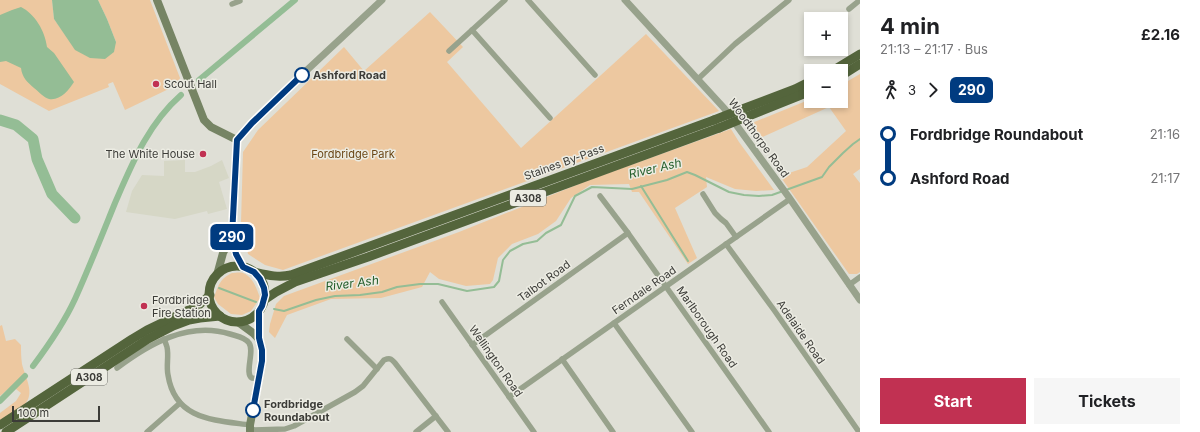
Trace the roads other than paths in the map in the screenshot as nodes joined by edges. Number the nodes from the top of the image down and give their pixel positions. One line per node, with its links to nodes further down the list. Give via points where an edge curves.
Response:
1 (157, 0): 25 (main road, via 204,120 211,127)
2 (241, 0): 10 (street)
3 (382, 0): 25 (street, via 291,84)
4 (528, 0): 18 (street)
5 (625, 0): 19 (street, Woodthorpe Road)
6 (788, 0): 19 (street)
7 (860, 0): 9 (street)
8 (502, 1): 12 (street)
9 (852, 2): 11 (street)
10 (232, 4)
11 (849, 9)
12 (472, 30): 13 (street); 23 (street)
13 (449, 51)
14 (860, 54): 15 (highway)
15 (844, 64)
16 (860, 64): 17 (highway)
17 (848, 72)
18 (595, 75)
19 (698, 79): 26 (street, Woodthorpe Road, via 724,108)
20 (804, 84): 22 (highway, Staines By-Pass / A308)
21 (804, 93): 22 (highway, Staines By-Pass / A308)
22 (739, 115): 24 (highway, Staines By-Pass / A308, bridge)
23 (550, 118)
24 (716, 124): 34 (highway, Staines By-Pass / A308, via 291,275 276,277); 40 (highway, Staines By-Pass / A308, via 368,257 295,282)
25 (237, 140): 30 (main road)
26 (786, 193): 31 (street, Ferndale Road); 37 (street, Woodthorpe Road)
27 (703, 194): 31 (street, via 715,213)
28 (600, 196): 29 (street, Marlborough Road)
29 (628, 233): 38 (street, Marlborough Road); 50 (street, Talbot Road)
30 (232, 236): 33 (main road, via 236,254); 35 (main road, via 223,253)
31 (736, 237): 32 (street, Ferndale Road)
32 (726, 244): 38 (street, Ferndale Road); 68 (street, Adelaide Road)
33 (243, 267): 34 (highway); 35 (highway, via 226,269)
34 (254, 272): 40 (highway, via 264,288)
35 (217, 276): 39 (highway, via 212,283)
36 (860, 277): 37 (street)
37 (849, 285): 41 (street, Woodthorpe Road)
38 (666, 286): 46 (street, Ferndale Road); 67 (street, Marlborough Road)
39 (210, 295): 44 (highway, via 212,306); 58 (highway, A308, via 199,305 132,339)
40 (264, 300): 43 (highway)
41 (860, 300)
42 (442, 302): 50 (street, Wellington Road)
43 (259, 311): 45 (highway, via 252,318); 48 (main road)
44 (220, 316): 45 (highway); 60 (highway, A308, via 189,320 148,339)
45 (238, 322): 48 (main road)
46 (614, 323): 51 (street, Ferndale Road); 66 (street)
47 (164, 338): 52 (street); 54 (street, via 190,331 217,330 245,338 252,349 249,375); 56 (street, via 167,347 168,375 172,391)
48 (259, 338): 54 (main road, via 262,361)
49 (347, 339): 53 (street)
50 (472, 345): 55 (street, Wellington Road)
51 (562, 359): 55 (street, Ferndale Road); 65 (street)
52 (117, 368)
53 (377, 369): 57 (street, via 384,360 392,359); 59 (street, via 355,392 294,426 285,429)
54 (258, 379): 59 (main road)
55 (509, 397): 64 (street, Wellington Road)
56 (180, 403): 59 (street, via 195,414); 61 (street)
57 (436, 416): 62 (street); 63 (street)
58 (0, 425)
59 (250, 429)
60 (6, 432)
61 (147, 432)
62 (416, 432)
63 (448, 432)
64 (534, 432)
65 (613, 432)
66 (692, 432)
67 (770, 432)
68 (859, 432)

